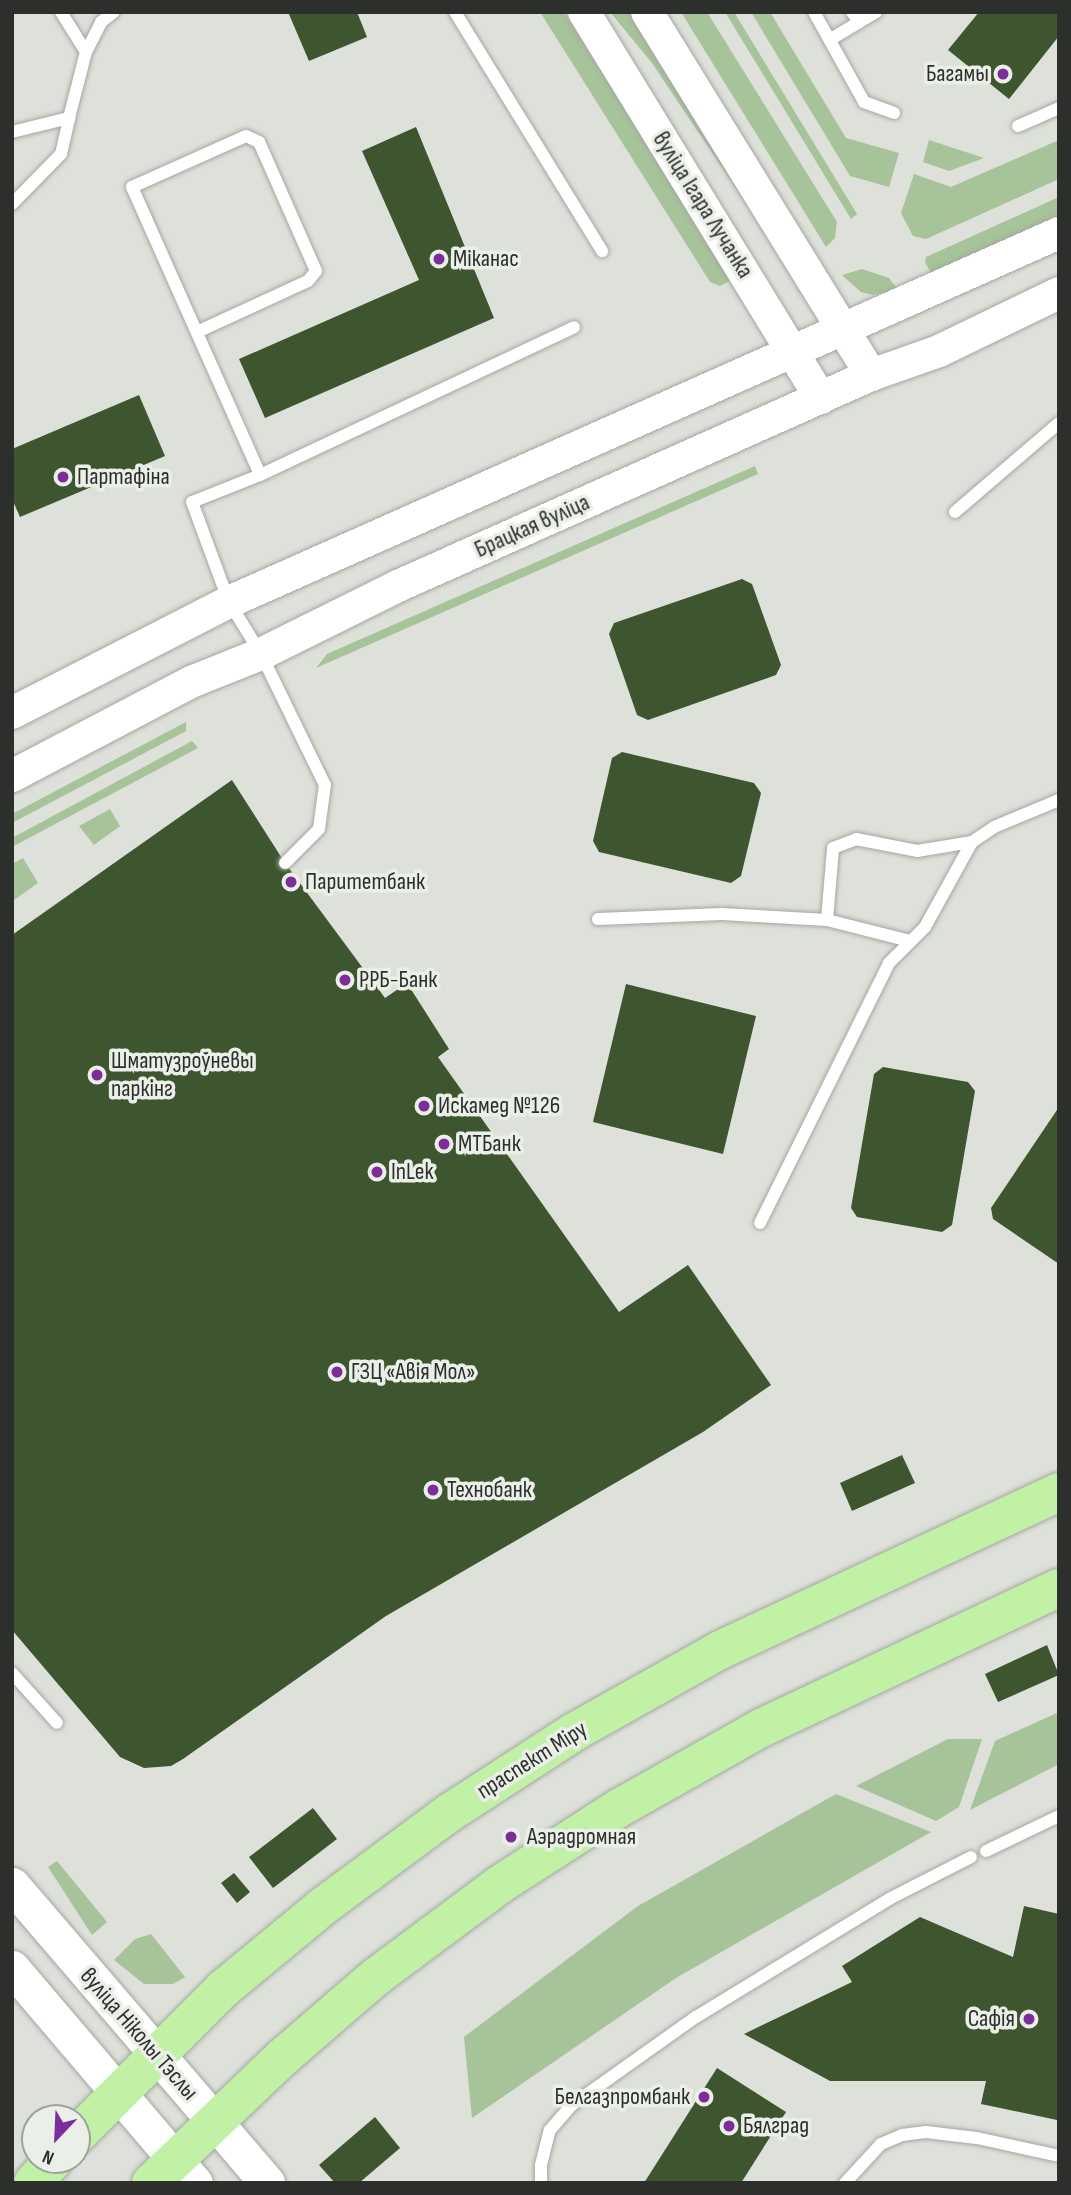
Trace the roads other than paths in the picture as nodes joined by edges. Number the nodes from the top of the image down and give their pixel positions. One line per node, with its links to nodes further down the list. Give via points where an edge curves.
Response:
1 (61, 12): 10 (lane)
2 (114, 12): 10 (lane, via 101,22)
3 (455, 12): 18 (lane)
4 (584, 12): 23 (street, вуліца Ігара Лучанка)
5 (647, 12): 21 (street)
6 (814, 12): 9 (lane)
7 (876, 12): 8 (lane)
8 (855, 17): 9 (lane)
9 (831, 39): 12 (lane, via 864,102)
10 (86, 52): 13 (lane)
11 (1059, 108): 14 (lane)
12 (894, 113)
13 (69, 118): 15 (lane); 16 (lane, via 61,154)
14 (1018, 126)
15 (12, 132)
16 (12, 204)
17 (1059, 233): 21 (street)
18 (602, 251)
19 (1059, 293): 24 (street, Брацкая вуліца, via 939,351)
20 (574, 327): 27 (lane)
21 (843, 327): 23 (street); 24 (street)
22 (197, 332): 22 (lane, via 132,187 246,136 259,142 316,271 308,281); 27 (lane)
23 (793, 352): 25 (street, вуліца Ігара Лучанка); 29 (street)
24 (872, 375): 25 (street, Брацкая вуліца)
25 (821, 398): 30 (street, Брацкая вуліца, via 398,586)
26 (1059, 423): 28 (lane)
27 (260, 475): 29 (lane, via 192,502)
28 (955, 512)
29 (229, 602): 30 (lane); 31 (street)
30 (261, 654): 32 (street, Брацкая вуліца, via 191,682); 35 (lane, via 325,785 319,830)
31 (12, 713)
32 (12, 776)
33 (1059, 800): 34 (lane, via 994,827)
34 (972, 842): 37 (lane, via 917,851 856,839 833,848); 38 (lane, via 925,927)
35 (285, 863)
36 (598, 919): 37 (lane, via 722,914)
37 (827, 920): 38 (lane)
38 (911, 941): 39 (lane, via 889,963)
39 (760, 1223)
40 (1059, 1492): 49 (main road, праспект Міру, via 720,1650 574,1732 449,1813 322,1908 223,1989)
41 (1059, 1588): 52 (main road, via 761,1728 619,1808 499,1885 377,1976)
42 (12, 1673): 43 (lane)
43 (57, 1723)
44 (1059, 1816): 45 (lane)
45 (986, 1851)
46 (971, 1857): 56 (lane, via 889,1899 696,2017 572,2105 550,2130)
47 (12, 1885): 49 (main road, вуліца Ніколы Тэслы)
48 (12, 1968): 50 (main road)
49 (156, 2054): 50 (main road, праспект Міру); 52 (main road, вуліца Ніколы Тэслы)
50 (118, 2092): 51 (main road, праспект Міру); 54 (main road)
51 (91, 2120)
52 (213, 2121): 54 (main road); 55 (main road, вуліца Ніколы Тэслы)
53 (1055, 2155): 57 (lane, via 977,2138 902,2134 881,2144)
54 (173, 2175)
55 (267, 2183)
56 (541, 2183)
57 (845, 2183)

